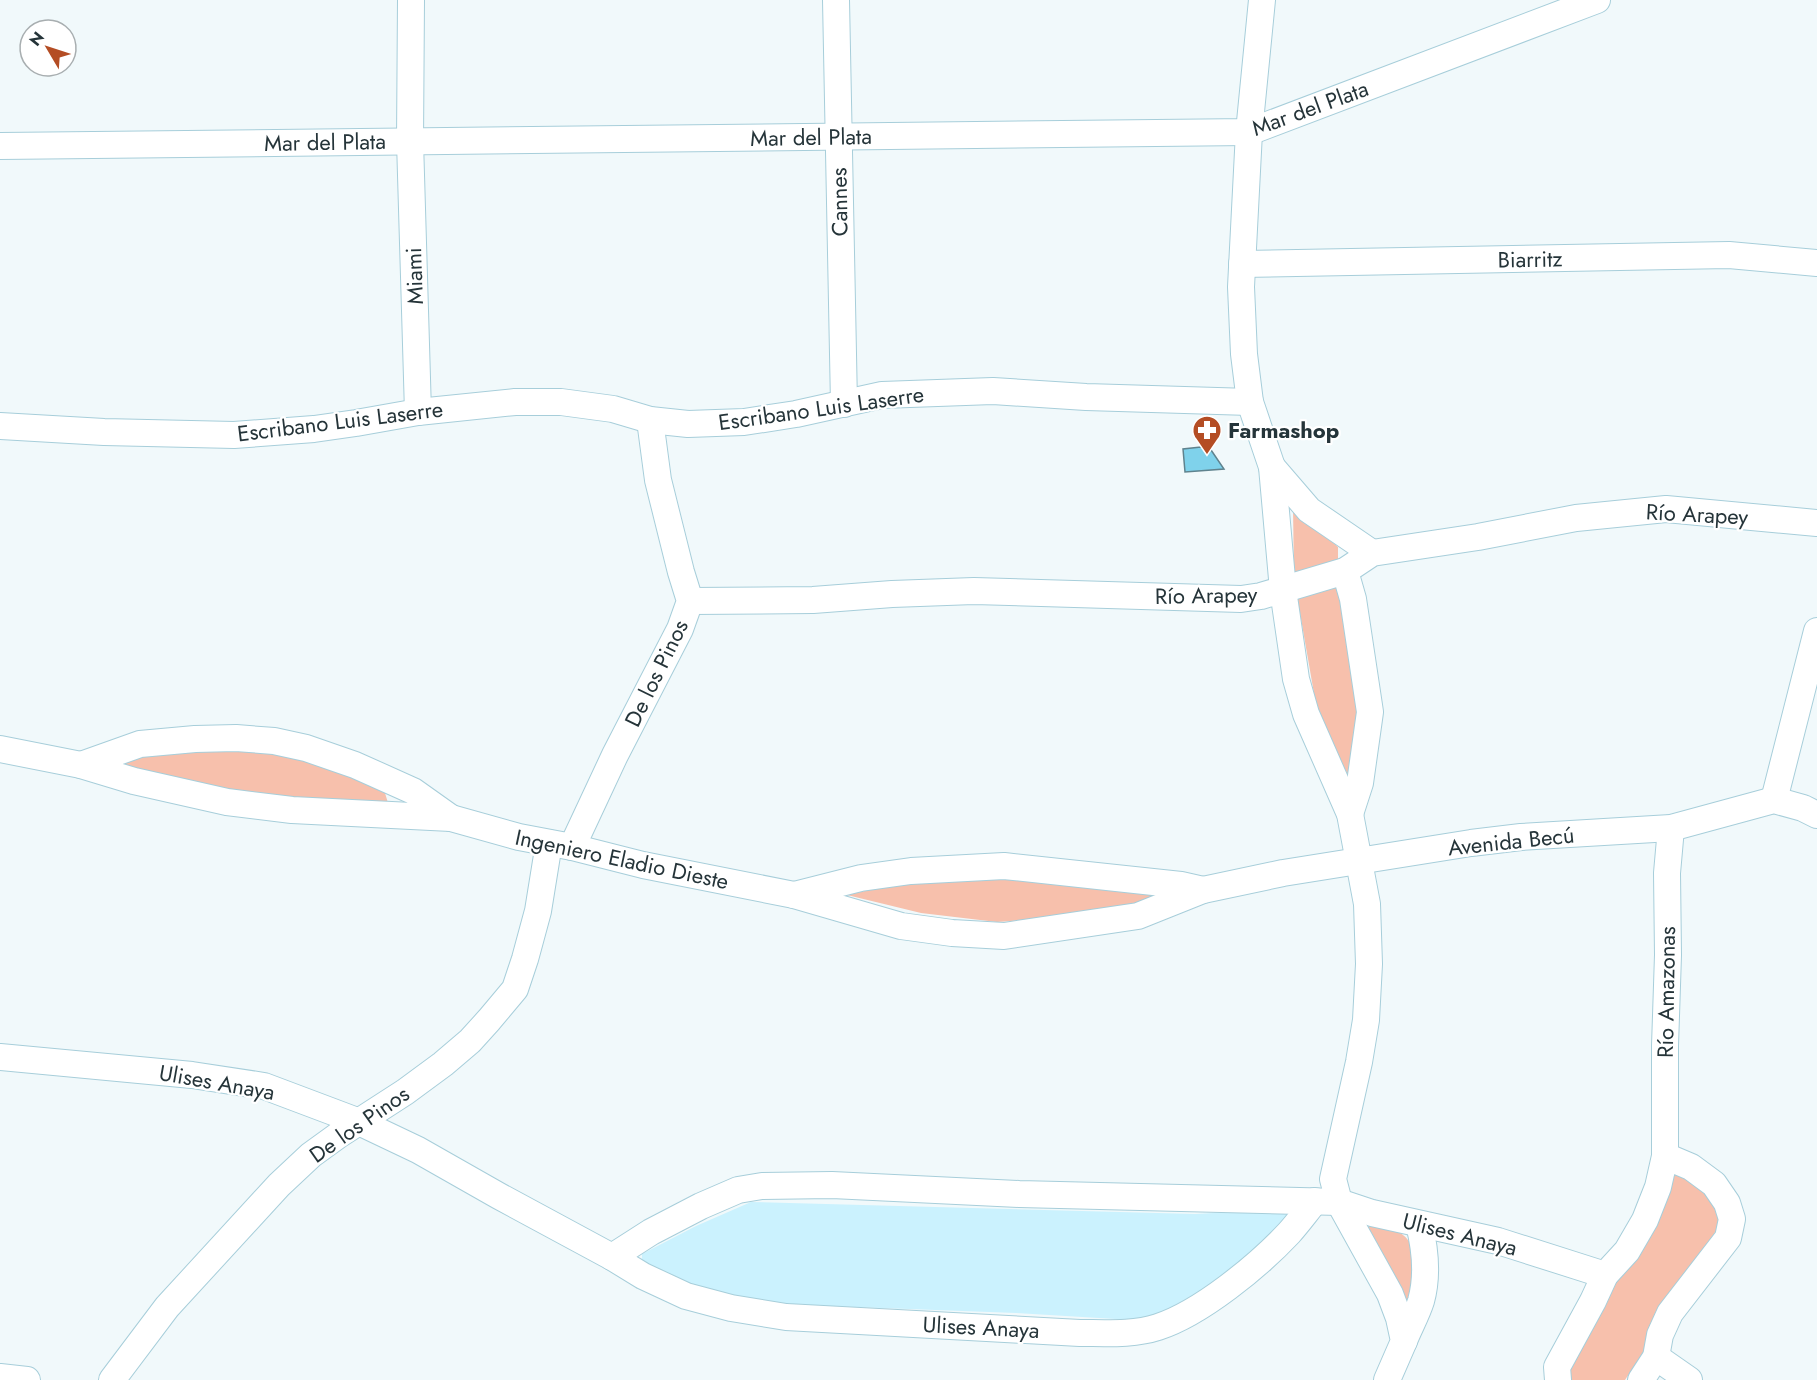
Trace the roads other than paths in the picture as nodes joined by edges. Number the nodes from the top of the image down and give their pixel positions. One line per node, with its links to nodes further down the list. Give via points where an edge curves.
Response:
1 (411, 0): 7 (street, Miami)
2 (836, 0): 6 (street, Cannes)
3 (1263, 0): 5 (street)
4 (1597, 0): 5 (street, Mar del Plata)
5 (1249, 132): 6 (street, Mar del Plata); 10 (street)
6 (837, 137): 7 (street, Mar del Plata); 12 (street, Cannes)
7 (410, 141): 8 (street, Mar del Plata); 13 (street, Miami)
8 (0, 147)
9 (1817, 262): 10 (street, Biarritz, via 1729,255)
10 (1242, 264): 11 (street, via 1244,354)
11 (1250, 402): 12 (street, Escribano Luis Laserre, via 1086,398 993,391 882,395); 16 (street)
12 (844, 404): 14 (street, Escribano Luis Laserre, via 744,423)
13 (418, 412): 14 (street, Escribano Luis Laserre, via 515,402 561,402 613,409); 15 (street, Escribano Luis Laserre, via 314,429 234,435)
14 (650, 420): 21 (street, De los Pinos, via 658,480)
15 (0, 426)
16 (1272, 467): 18 (street, via 1309,510); 20 (street)
17 (1817, 523): 18 (street, Río Arapey, via 1666,509 1576,518)
18 (1372, 553): 19 (street, Río Arapey)
19 (1345, 571): 20 (street, Río Arapey); 26 (street, via 1370,712 1360,783)
20 (1283, 590): 21 (street, Río Arapey, via 1241,599 975,591 813,600); 26 (street, via 1296,679 1306,714)
21 (690, 601): 30 (street, De los Pinos, via 681,629 620,745)
22 (1817, 632): 25 (street)
23 (0, 749): 24 (street, Ingeniero Eladio Dieste)
24 (81, 765): 28 (street, Ingeniero Eladio Dieste, via 227,802 292,810); 28 (street, Ingeniero Eladio Dieste, via 140,744 226,739 274,741 355,765 413,790)
25 (1774, 800): 27 (street); 29 (street, Avenida Becú)
26 (1350, 814): 31 (street)
27 (1817, 815)
28 (451, 818): 30 (street, Ingeniero Eladio Dieste)
29 (1671, 828): 31 (street, Avenida Becú, via 1521,837); 36 (street, Río Amazonas, via 1667,873)
30 (561, 845): 33 (street, Ingeniero Eladio Dieste); 35 (street, De los Pinos, via 514,989 470,1041 405,1092)
31 (1359, 860): 32 (street, Avenida Becú); 37 (street, via 1367,916 1366,1020)
32 (1203, 890): 33 (street, Ingeniero Eladio Dieste, via 1004,866 911,871 861,878); 33 (street, Ingeniero Eladio Dieste, via 1138,916 1004,936 901,926)
33 (794, 895)
34 (0, 1057): 35 (street, Ulises Anaya, via 192,1075 264,1086)
35 (357, 1121): 39 (street, Ulises Anaya, via 418,1150); 45 (street, De los Pinos, via 279,1185 168,1307)
36 (1665, 1156): 40 (street, Río Amazonas, via 1645,1220 1627,1251); 42 (street, via 1691,1167 1714,1184 1732,1219 1728,1238 1671,1313 1660,1335)
37 (1327, 1202): 38 (street, Ulises Anaya); 39 (street, Ulises Anaya, via 762,1186 738,1190 701,1206); 39 (street, Ulises Anaya, via 1247,1271 1192,1311 1157,1327 1114,1333 786,1317 686,1296); 41 (street, via 1390,1294)
38 (1419, 1224): 40 (street, Ulises Anaya, via 1498,1241); 41 (street, via 1425,1280 1421,1301)
39 (612, 1257)
40 (1605, 1275): 47 (street, Río Amazonas, via 1557,1367)
41 (1404, 1341): 46 (street)
42 (1656, 1357): 48 (street); 49 (street)
43 (0, 1377): 44 (street)
44 (27, 1380)
45 (112, 1380)
46 (1388, 1380)
47 (1558, 1380)
48 (1641, 1380)
49 (1689, 1380)

